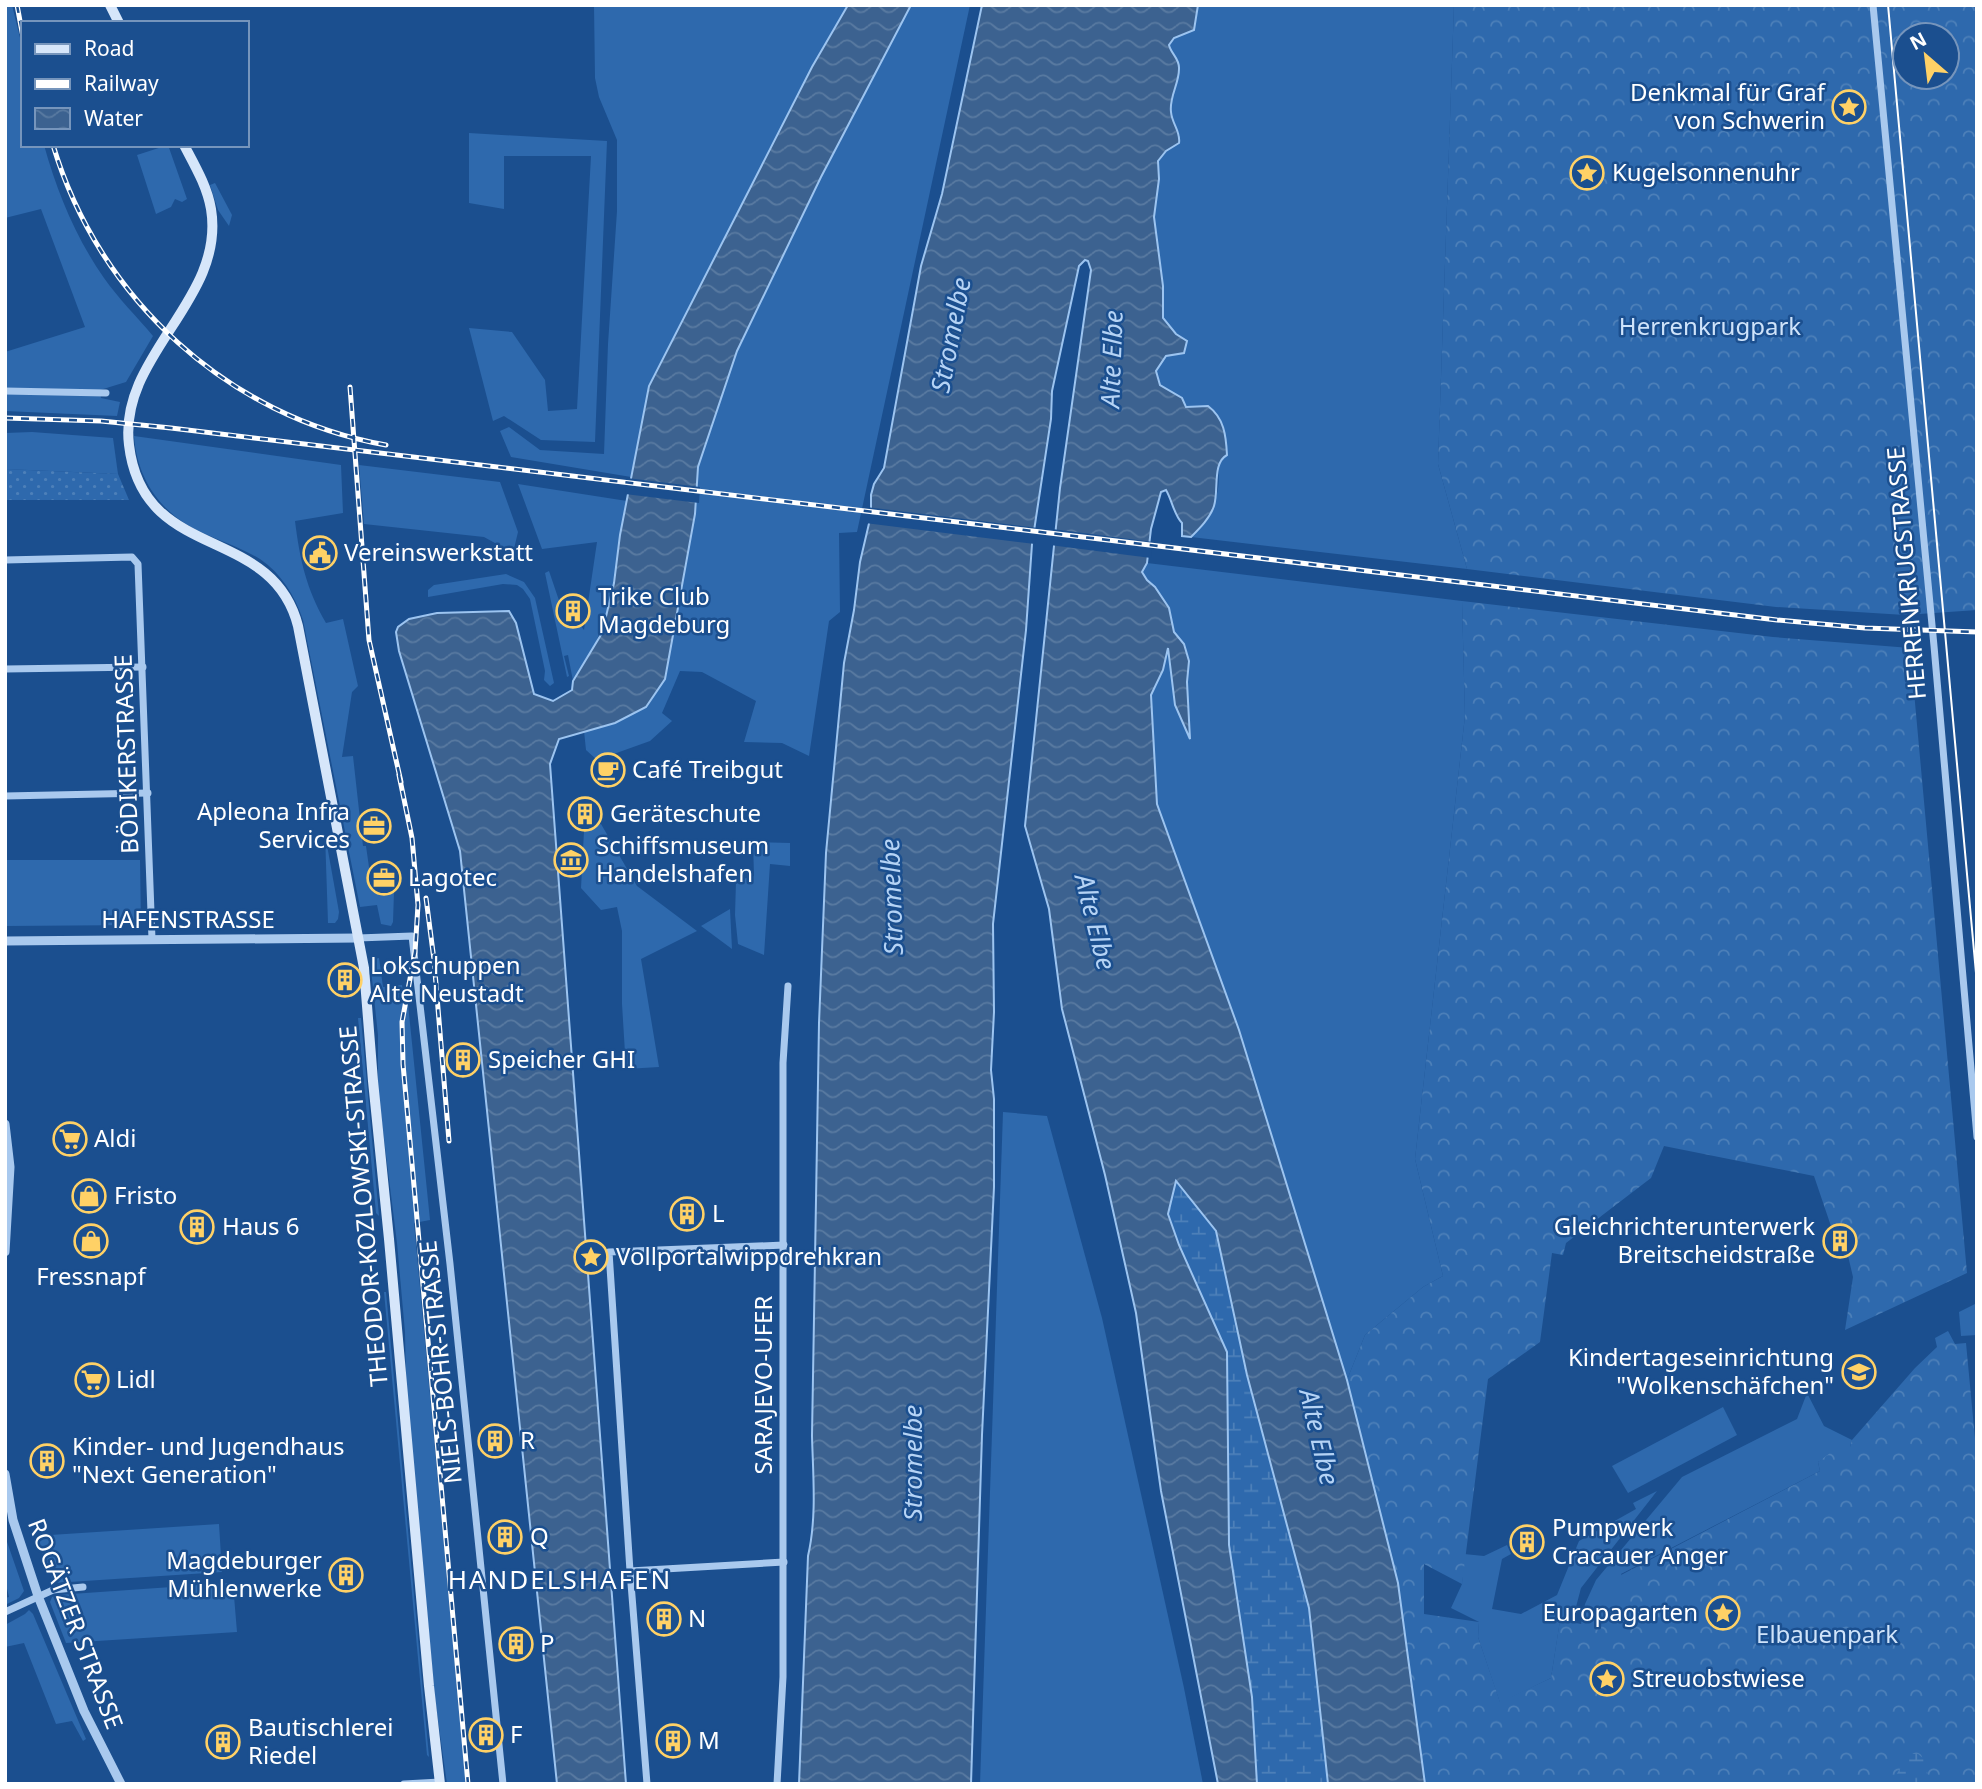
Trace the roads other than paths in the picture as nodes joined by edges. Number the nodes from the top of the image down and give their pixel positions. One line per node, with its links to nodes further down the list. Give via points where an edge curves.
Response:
1 (110, 5): 3 (main road)
2 (1873, 5): 17 (street, HERRENKRUGSTRASSE)
3 (118, 21)
4 (185, 147): 12 (main road, THEODOR-KOZLOWSKI-STRASSE, via 204,184 212,233 193,294 139,381 129,415 132,463 143,489 170,521 260,566 290,602 309,677)
5 (5, 391): 6 (street)
6 (106, 393)
7 (5, 560): 8 (street, BÖDIKERSTRASSE, via 133,558 139,567)
8 (143, 667): 9 (street); 10 (street, BÖDIKERSTRASSE)
9 (5, 669)
10 (148, 793): 11 (street); 14 (street, BÖDIKERSTRASSE)
11 (5, 796)
12 (358, 938): 14 (street, HAFENSTRASSE); 26 (main road, THEODOR-KOZLOWSKI-STRASSE); 29 (street, NIELS-BOHR-STRASSE, via 412,936)
13 (5, 939): 14 (street, HAFENSTRASSE)
14 (152, 939)
15 (788, 986): 18 (street, SARAJEVO-UFER, via 783,1063)
16 (5, 1124): 19 (street, via 10,1167)
17 (1977, 1137)
18 (784, 1245): 21 (street, SARAJEVO-UFER); 22 (street, via 609,1252)
19 (5, 1252)
20 (5, 1474): 24 (street, ROGÄTZER STRASSE, via 13,1520)
21 (783, 1562): 22 (street); 31 (street, SARAJEVO-UFER)
22 (630, 1571): 30 (street)
23 (83, 1587): 24 (street)
24 (38, 1596): 25 (street); 27 (street, ROGÄTZER STRASSE, via 84,1712)
25 (5, 1612)
26 (440, 1783): 28 (street)
27 (121, 1784)
28 (404, 1784)
29 (503, 1784)
30 (647, 1784)
31 (777, 1784)

